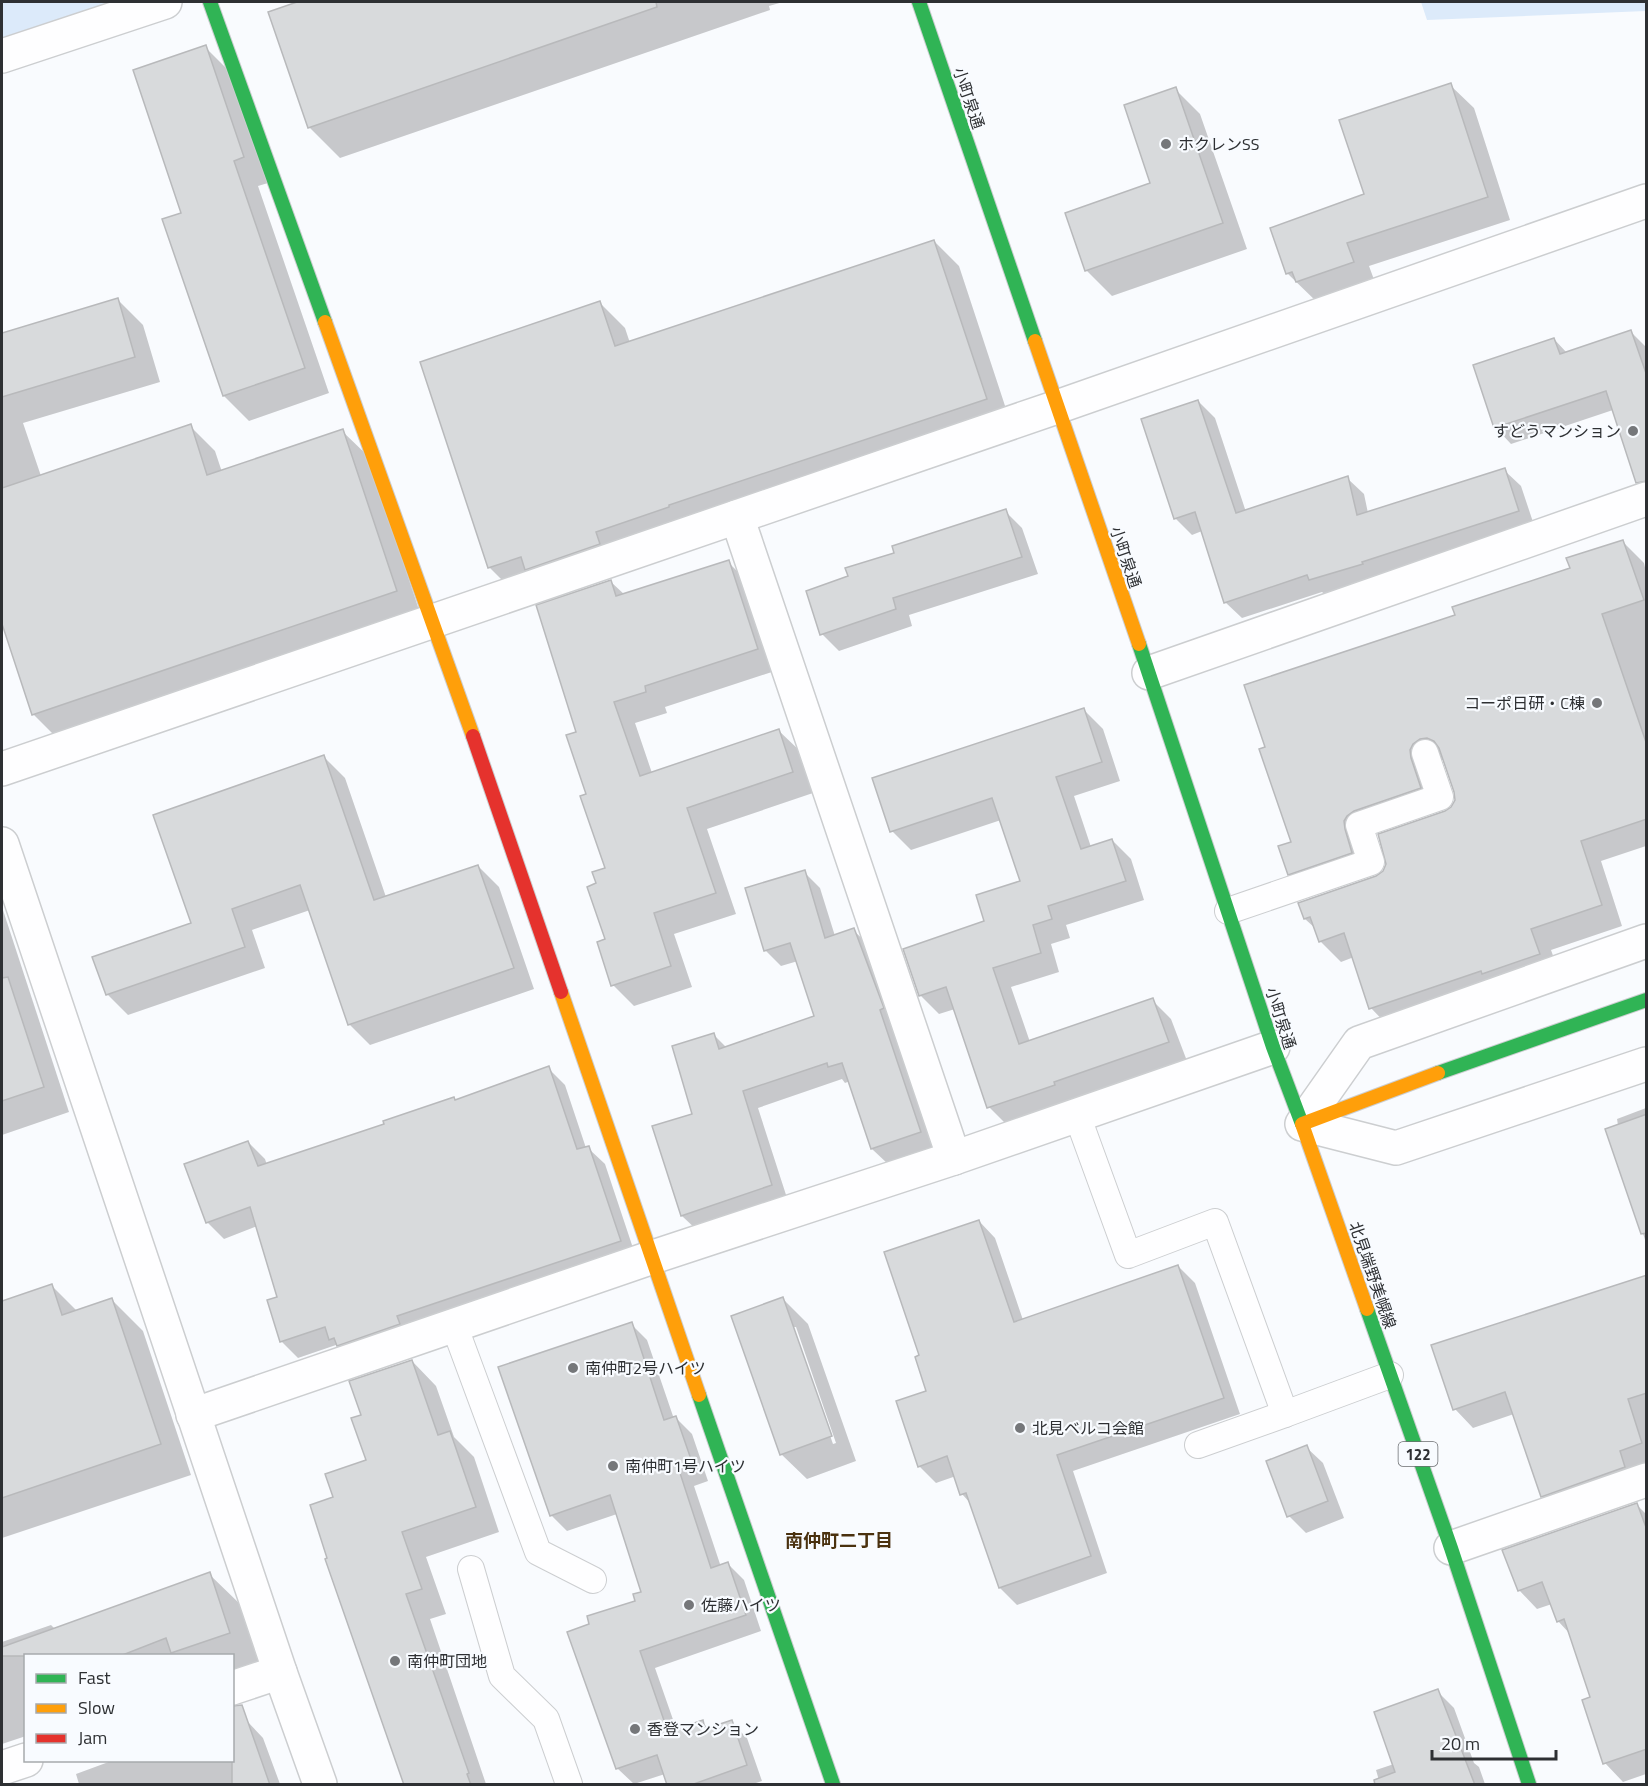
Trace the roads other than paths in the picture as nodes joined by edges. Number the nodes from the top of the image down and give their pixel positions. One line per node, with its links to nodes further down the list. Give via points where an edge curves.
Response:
1 (165, 2): 4 (street)
2 (210, 2): 9 (street)
3 (919, 2): 6 (street, 小町泉通)
4 (2, 56)
5 (1647, 201): 6 (street)
6 (1057, 407): 8 (street); 10 (street, 小町泉通)
7 (1647, 500): 10 (street)
8 (737, 517): 9 (street); 21 (street)
9 (433, 621): 12 (street); 22 (street)
10 (1149, 673): 14 (street, 小町泉通)
11 (1425, 753): 14 (lane, via 1440,797 1359,825 1371,862)
12 (2, 769)
13 (2, 844): 26 (street)
14 (1228, 911): 17 (street, 小町泉通)
15 (1647, 941): 20 (street, via 1359,1043)
16 (1647, 1000): 20 (street)
17 (1273, 1047): 19 (street); 20 (street, 小町泉通)
18 (1647, 1064): 20 (street, via 1396,1148)
19 (1077, 1115): 21 (street); 25 (lane, via 1128,1254 1215,1222)
20 (1302, 1124): 24 (street, 北見端野美幌線 / 122)
21 (954, 1158): 22 (street)
22 (653, 1257): 23 (street); 38 (street)
23 (454, 1325): 26 (street); 31 (lane, via 538,1552)
24 (1390, 1376): 25 (lane); 29 (street, 北見端野美幌線 / 122)
25 (1285, 1414): 27 (lane)
26 (193, 1415): 32 (street)
27 (1198, 1445)
28 (1647, 1480): 29 (street)
29 (1451, 1548): 39 (street, 北見端野美幌線 / 122)
30 (471, 1569): 37 (lane, via 502,1676 546,1719)
31 (593, 1580)
32 (280, 1672): 33 (street); 36 (street)
33 (234, 1687)
34 (24, 1761): 35 (street)
35 (2, 1768)
36 (320, 1785)
37 (569, 1785)
38 (833, 1785)
39 (1529, 1785)

